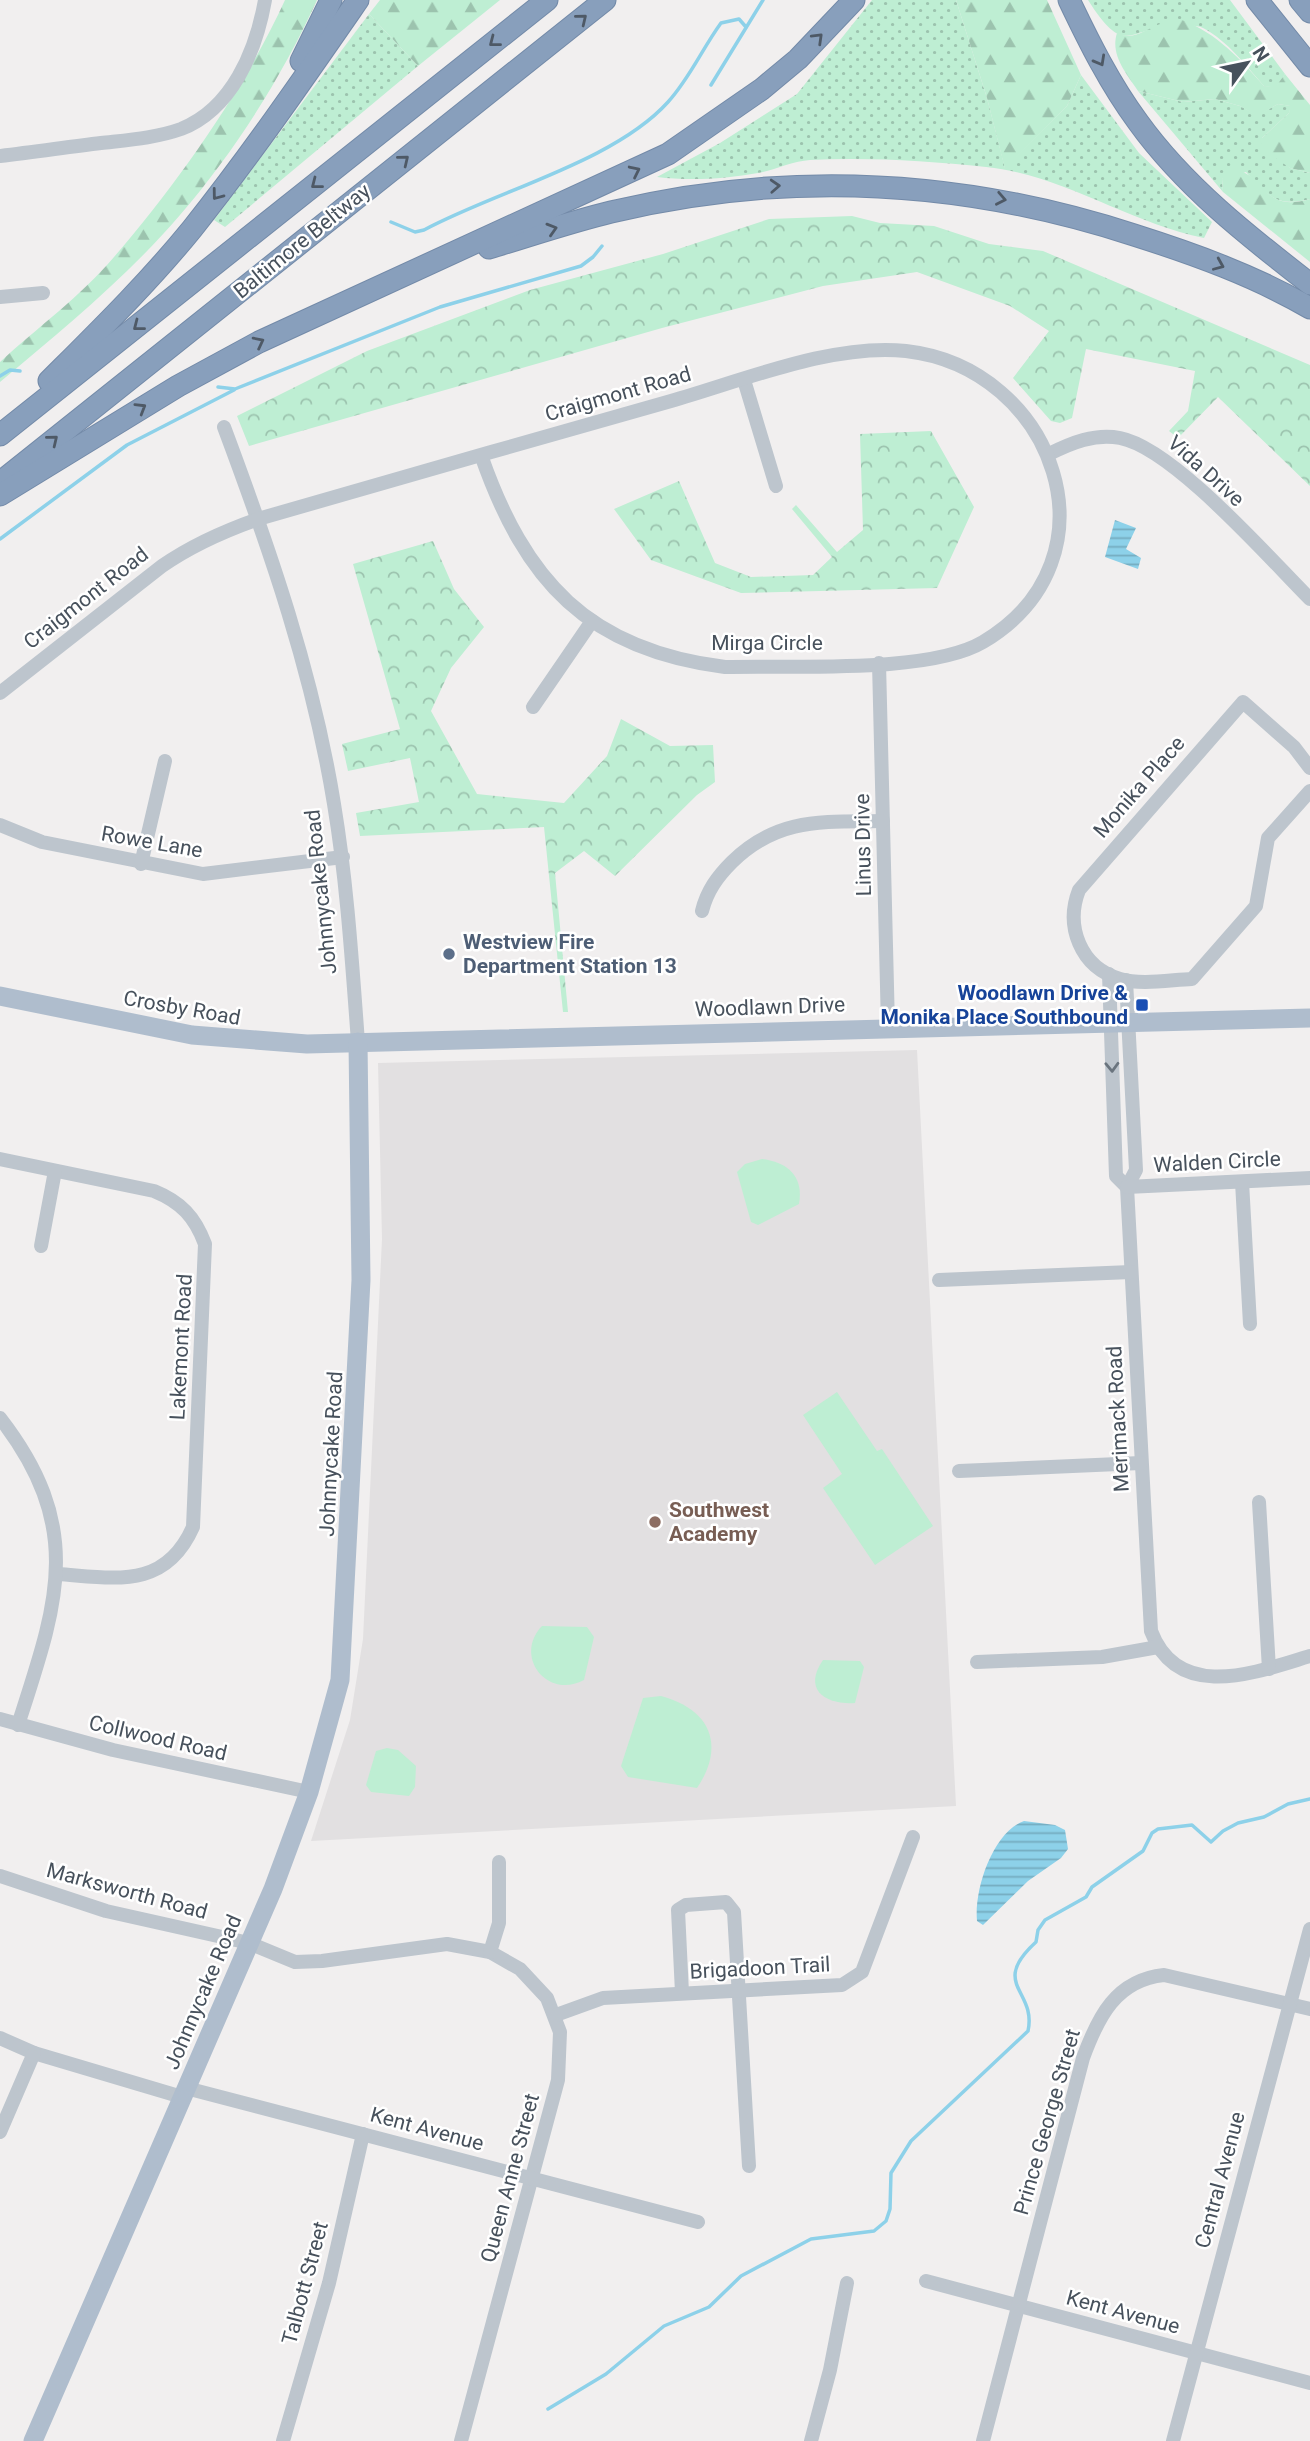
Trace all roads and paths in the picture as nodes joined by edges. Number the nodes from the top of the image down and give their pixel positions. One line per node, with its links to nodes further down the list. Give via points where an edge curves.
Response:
1 (265, 0): 12 (street, via 244,68 225,96 197,121 179,130 136,139)
2 (331, 0): 13 (highway, via 310,46)
3 (358, 0): 13 (highway)
4 (547, 0): 22 (highway, Baltimore Beltway, one-way to 22)
5 (605, 0): 25 (highway, Baltimore Beltway, one-way to 5)
6 (854, 0): 14 (highway, one-way to 6, via 668,154 762,89)
7 (1069, 0): 15 (highway, one-way to 15, via 1139,123 1224,215)
8 (1257, 0): 11 (highway)
9 (1300, 0): 10 (highway)
10 (1310, 12)
11 (1310, 66)
12 (0, 156)
13 (243, 161): 21 (highway, one-way to 21, via 148,278)
14 (394, 279): 18 (highway, one-way to 18, via 643,205 766,186 873,184 1052,210 1190,253); 27 (highway, one-way to 14, via 178,386)
15 (1310, 284)
16 (43, 293): 17 (street)
17 (0, 297)
18 (1310, 308)
19 (744, 380): 23 (street, Craigmont Road, via 853,351 907,351 935,357 989,380 1009,397); 24 (street, Craigmont Road); 26 (street)
20 (224, 427): 28 (street, Johnnycake Road)
21 (0, 429)
22 (0, 435)
23 (1049, 454): 29 (street, Vida Drive, via 1070,443 1104,437 1121,438 1157,453); 31 (street, Craigmont Road, via 1060,519 1051,564 1031,599 1003,629)
24 (481, 455): 28 (street, Craigmont Road); 30 (street, Mirga Circle, via 498,504 525,554 566,601)
25 (0, 482)
26 (776, 486)
27 (0, 495)
28 (258, 519): 33 (street, Craigmont Road, via 208,538 162,565); 40 (street, Johnnycake Road, via 302,662)
29 (1310, 599)
30 (592, 621): 32 (street, Mirga Circle, via 639,646 696,664); 34 (street)
31 (983, 642): 32 (street, Mirga Circle, via 943,659)
32 (879, 663): 38 (street, Linus Drive)
33 (0, 693)
34 (533, 707)
35 (164, 761): 41 (street)
36 (1310, 768): 43 (street, Monika Place, via 1294,747 1243,702 1079,890 1073,915 1078,941 1087,958)
37 (1310, 791): 43 (street, via 1268,838 1256,906 1192,979)
38 (883, 821): 42 (street, via 807,823 770,834 752,843 724,870 706,896); 47 (street, Linus Drive)
39 (0, 825): 41 (street, Rowe Lane, via 43,842)
40 (342, 857): 41 (street, Rowe Lane, via 221,874 185,873); 48 (street, Johnnycake Road)
41 (141, 863)
42 (702, 911)
43 (1118, 978): 46 (street, Merimack Road)
44 (0, 996): 48 (main road, Crosby Road, via 192,1035 260,1042)
45 (1310, 1018): 46 (main road, Woodlawn Drive)
46 (1119, 1022): 47 (main road, Woodlawn Drive); 53 (street, Merimack Road, via 1136,1170)
47 (888, 1027): 48 (main road, Woodlawn Drive)
48 (358, 1042): 69 (main road, Johnnycake Road, via 363,1233 344,1639 338,1691)
49 (0, 1159): 50 (street, Lakemont Road)
50 (55, 1171): 54 (street); 62 (street, Lakemont Road, via 169,1197 192,1217 205,1244 206,1259 195,1509 186,1542 165,1565 141,1577)
51 (1310, 1178): 52 (street, Walden Circle)
52 (1242, 1182): 53 (street, Walden Circle); 57 (street)
53 (1127, 1187): 55 (street, Merimack Road)
54 (41, 1246)
55 (1131, 1272): 56 (street); 59 (street, Merimack Road)
56 (939, 1280)
57 (1250, 1324)
58 (0, 1418): 62 (street, via 18,1440 46,1496)
59 (1141, 1463): 60 (street); 63 (street, Merimack Road, via 1149,1622)
60 (959, 1471)
61 (1259, 1502): 66 (street)
62 (58, 1574): 68 (street, via 46,1639)
63 (1158, 1647): 65 (street, via 1102,1657); 66 (street, via 1172,1663 1200,1676)
64 (1310, 1656): 66 (street)
65 (977, 1662)
66 (1269, 1668)
67 (0, 1719): 68 (street, Collwood Road)
68 (18, 1725): 69 (street, Collwood Road)
69 (309, 1792): 74 (main road, Johnnycake Road)
70 (913, 1837): 76 (street, Brigadoon Trail, via 857,1978 842,1985)
71 (499, 1861): 75 (street, via 499,1923)
72 (0, 1876): 74 (street, Marksworth Road, via 106,1911)
73 (1310, 1929): 78 (street, Central Avenue)
74 (249, 1943): 75 (street, Marksworth Road, via 295,1962 447,1944); 83 (main road, Johnnycake Road)
75 (490, 1952): 80 (street, Queen Anne Street, via 531,1978)
76 (740, 1991): 77 (street, Brigadoon Trail); 77 (street, via 734,1912 721,1901 678,1910); 86 (street)
77 (682, 1993): 80 (street, Brigadoon Trail, via 603,1998)
78 (1289, 2006): 79 (street, Prince George Street); 91 (street, Prince George Street, via 1164,1975 1148,1977 1116,1995 1103,2011 1083,2058); 92 (street, Central Avenue)
79 (1310, 2009)
80 (556, 2015): 87 (street, Queen Anne Street, via 558,2080)
81 (0, 2038): 82 (street, Kent Avenue)
82 (34, 2053): 83 (street, Kent Avenue); 84 (street)
83 (184, 2092): 85 (street, Kent Avenue); 94 (main road, Johnnycake Road)
84 (0, 2132)
85 (363, 2134): 87 (street, Kent Avenue); 95 (street, Talbott Street, via 329,2283)
86 (749, 2166)
87 (533, 2178): 88 (street, Kent Avenue); 96 (street, Queen Anne Street)
88 (698, 2222)
89 (926, 2281): 91 (street, Kent Avenue)
90 (848, 2283): 97 (street)
91 (1018, 2305): 92 (street, Kent Avenue); 98 (street, Prince George Street)
92 (1196, 2353): 93 (street, Kent Avenue); 99 (street, Central Avenue)
93 (1310, 2383)
94 (33, 2441)
95 (283, 2441)
96 (461, 2441)
97 (811, 2441)
98 (983, 2441)
99 (1173, 2441)

